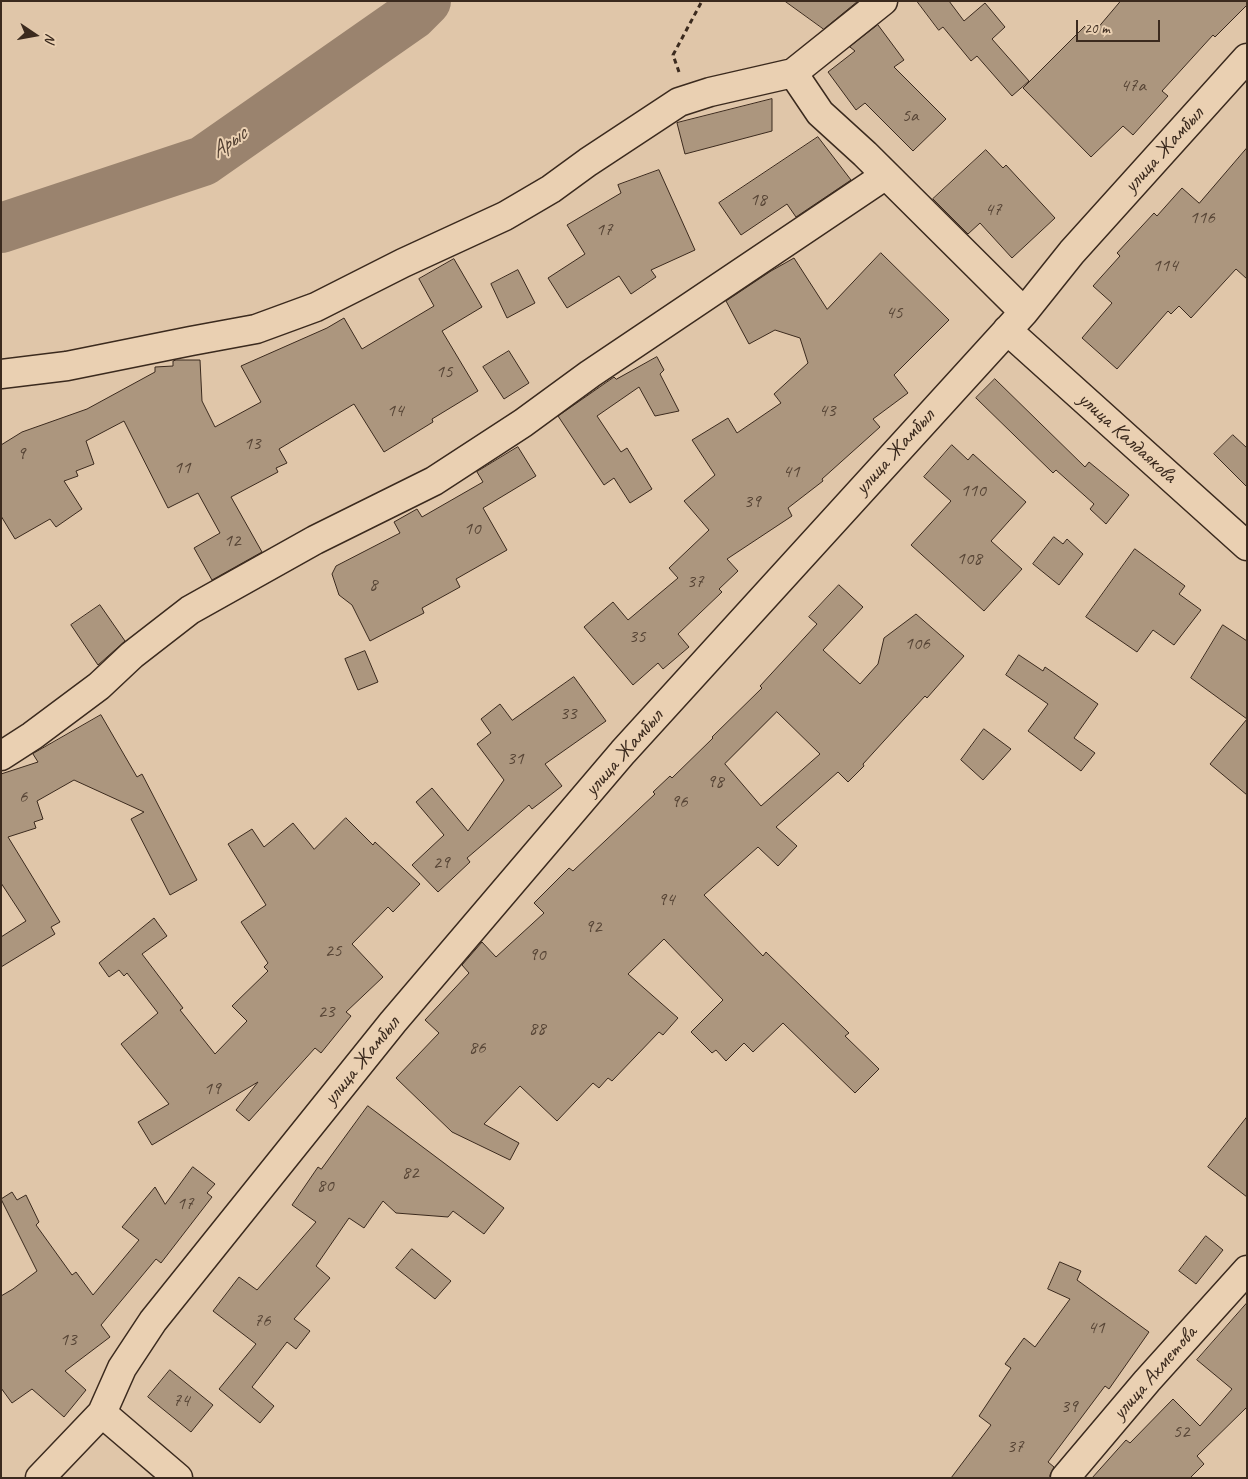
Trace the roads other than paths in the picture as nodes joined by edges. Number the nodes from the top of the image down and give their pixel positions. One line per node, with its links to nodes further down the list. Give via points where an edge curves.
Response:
1 (883, 1): 3 (street)
2 (1247, 58): 5 (street, улица Жамбыл, via 1072,252)
3 (793, 73): 4 (street, улица Калдаякова, via 820,113); 6 (street, via 679,102 551,189 505,216 316,307 256,329 67,366)
4 (886, 175): 5 (street, улица Калдаякова); 8 (street, via 434,482 315,540 190,610 98,686)
5 (1016, 321): 7 (street, улица Калдаякова); 10 (street, улица Жамбыл, via 623,752 393,1022 153,1321 122,1368)
6 (1, 374)
7 (1247, 546)
8 (1, 756)
9 (1247, 1270): 13 (street, улица Ахметова)
10 (102, 1412): 11 (street, улица Жамбыл); 12 (street)
11 (40, 1478)
12 (178, 1478)
13 (1065, 1478)

